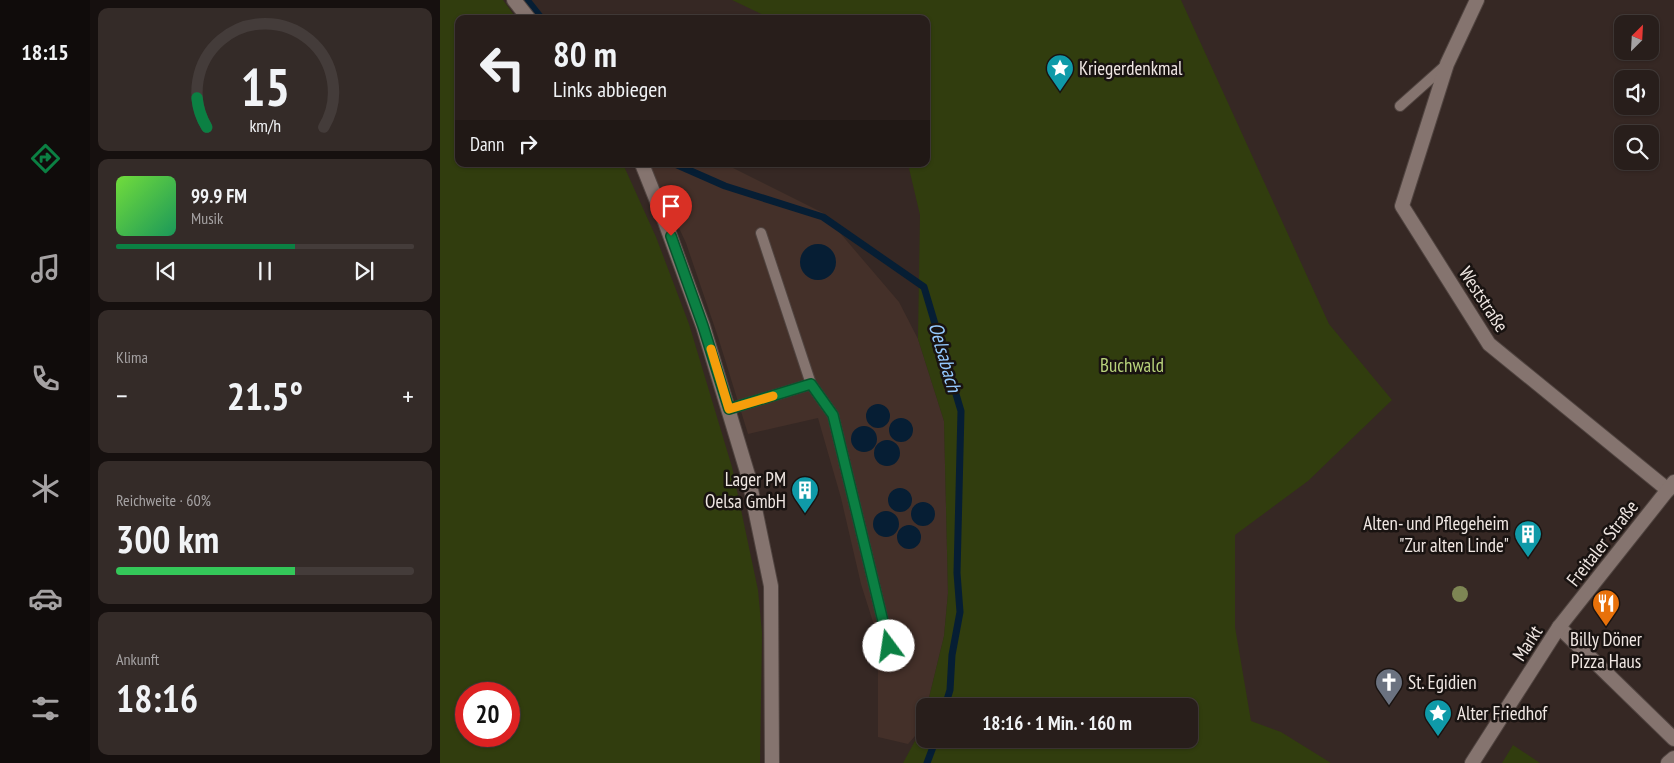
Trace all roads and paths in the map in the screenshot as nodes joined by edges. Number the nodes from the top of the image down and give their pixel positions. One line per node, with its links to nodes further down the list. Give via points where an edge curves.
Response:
1 (514, 0): 3 (street)
2 (1477, 0): 4 (street, Weststraße)
3 (526, 15)
4 (1447, 64): 5 (lane); 10 (street, Weststraße, via 1402,206 1489,344)
5 (1400, 106)
6 (643, 167): 9 (street, via 703,326)
7 (761, 233): 8 (lane)
8 (811, 384): 9 (lane); 12 (lane, via 833,415)
9 (729, 409): 15 (street, via 748,475 771,586)
10 (1671, 486): 11 (street, Freitaler Straße)
11 (1559, 627): 13 (street, Markt); 16 (street, Markt)
12 (889, 646)
13 (1674, 739)
14 (1674, 758): 17 (street)
15 (772, 763)
16 (1472, 763)
17 (1668, 763)

